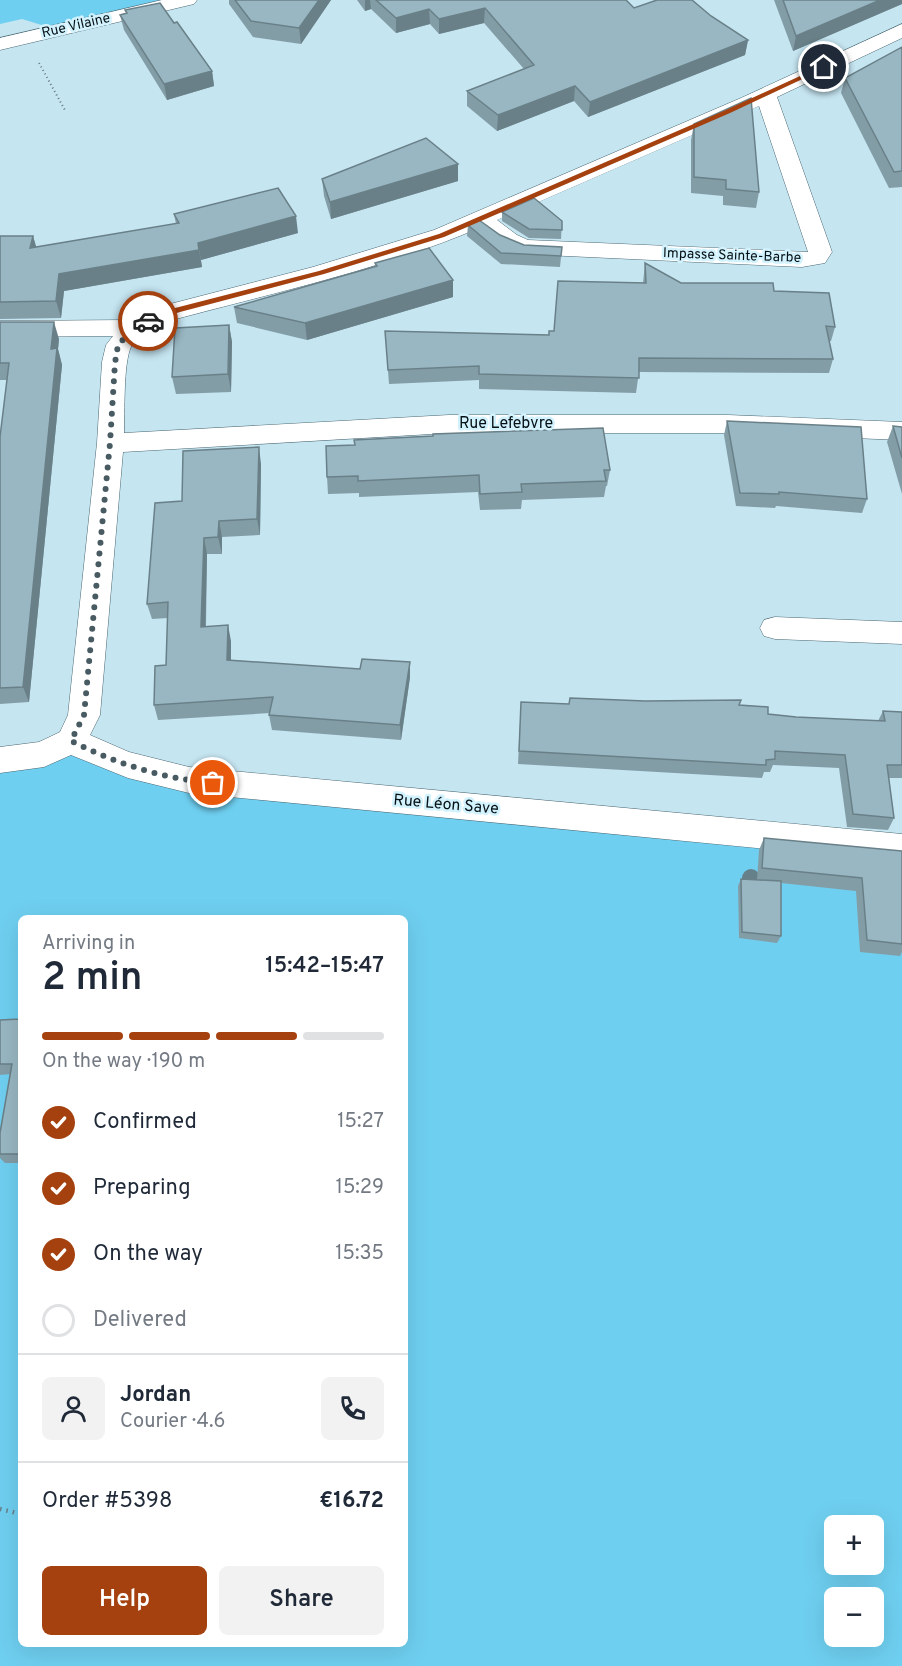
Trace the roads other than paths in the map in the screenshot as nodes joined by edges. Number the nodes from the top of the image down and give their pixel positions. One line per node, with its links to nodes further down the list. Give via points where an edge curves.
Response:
1 (187, 0): 3 (street, Rue Vilaine)
2 (902, 30): 4 (street)
3 (0, 44)
4 (766, 95): 5 (street); 5 (street, Impasse Sainte-Barbe, via 820,252 817,258 524,247)
5 (482, 219): 7 (street, via 375,257 156,316)
6 (0, 328): 7 (street)
7 (134, 328): 9 (street, via 118,345)
8 (902, 430): 9 (street, Rue Lefebvre, via 507,423)
9 (110, 443): 12 (street, via 84,715)
10 (775, 628): 11 (street)
11 (902, 633)
12 (71, 741): 13 (street, via 44,754); 14 (street, Rue Léon Save, via 149,773 189,780)
13 (0, 760)
14 (902, 848)

